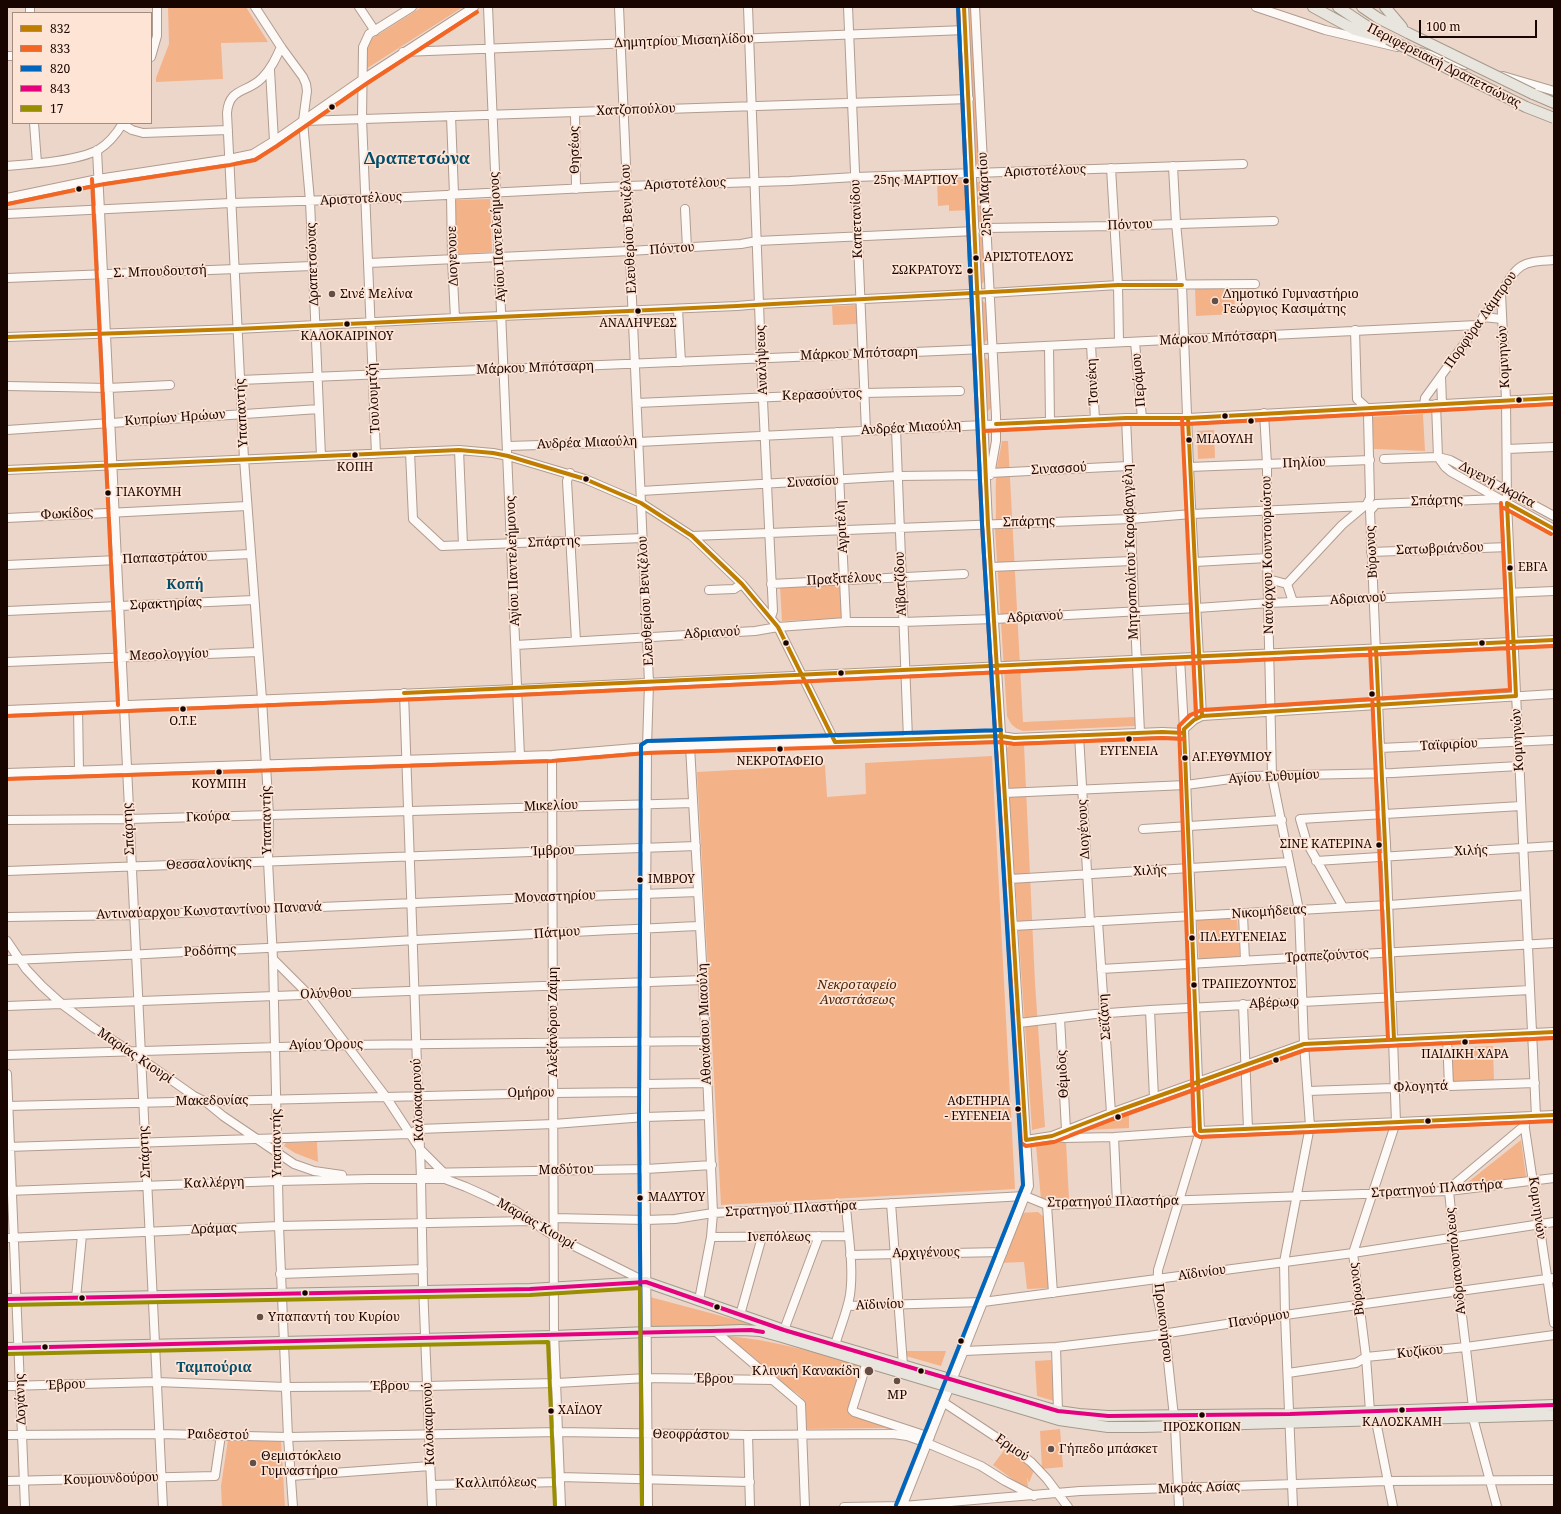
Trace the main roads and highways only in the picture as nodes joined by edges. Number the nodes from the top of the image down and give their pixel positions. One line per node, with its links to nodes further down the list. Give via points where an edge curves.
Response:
1 (1313, 7): 6 (main road, via 1355,30)
2 (1338, 7): 6 (main road, Περιφερειακή Δραπετσώνας)
3 (1362, 7): 5 (main road, Περιφερειακή Δραπετσώνας)
4 (1385, 7): 5 (main road)
5 (1408, 34): 7 (main road, Περιφερειακή Δραπετσώνας, bridge)
6 (1388, 39): 8 (main road, Περιφερειακή Δραπετσώνας, bridge, via 1526,107)
7 (1554, 103)
8 (1554, 118)
9 (12, 1299): 11 (main road, via 554,1288 646,1282 784,1330 903,1365)
10 (7, 1348): 11 (main road, via 746,1330 760,1331)
11 (951, 1384): 14 (main road, via 1079,1414); 14 (main road, via 1059,1420 1108,1427 1175,1426)
12 (1554, 1405): 14 (main road, via 1370,1411)
13 (1554, 1415): 14 (main road, via 1376,1421)
14 (1290, 1418)

